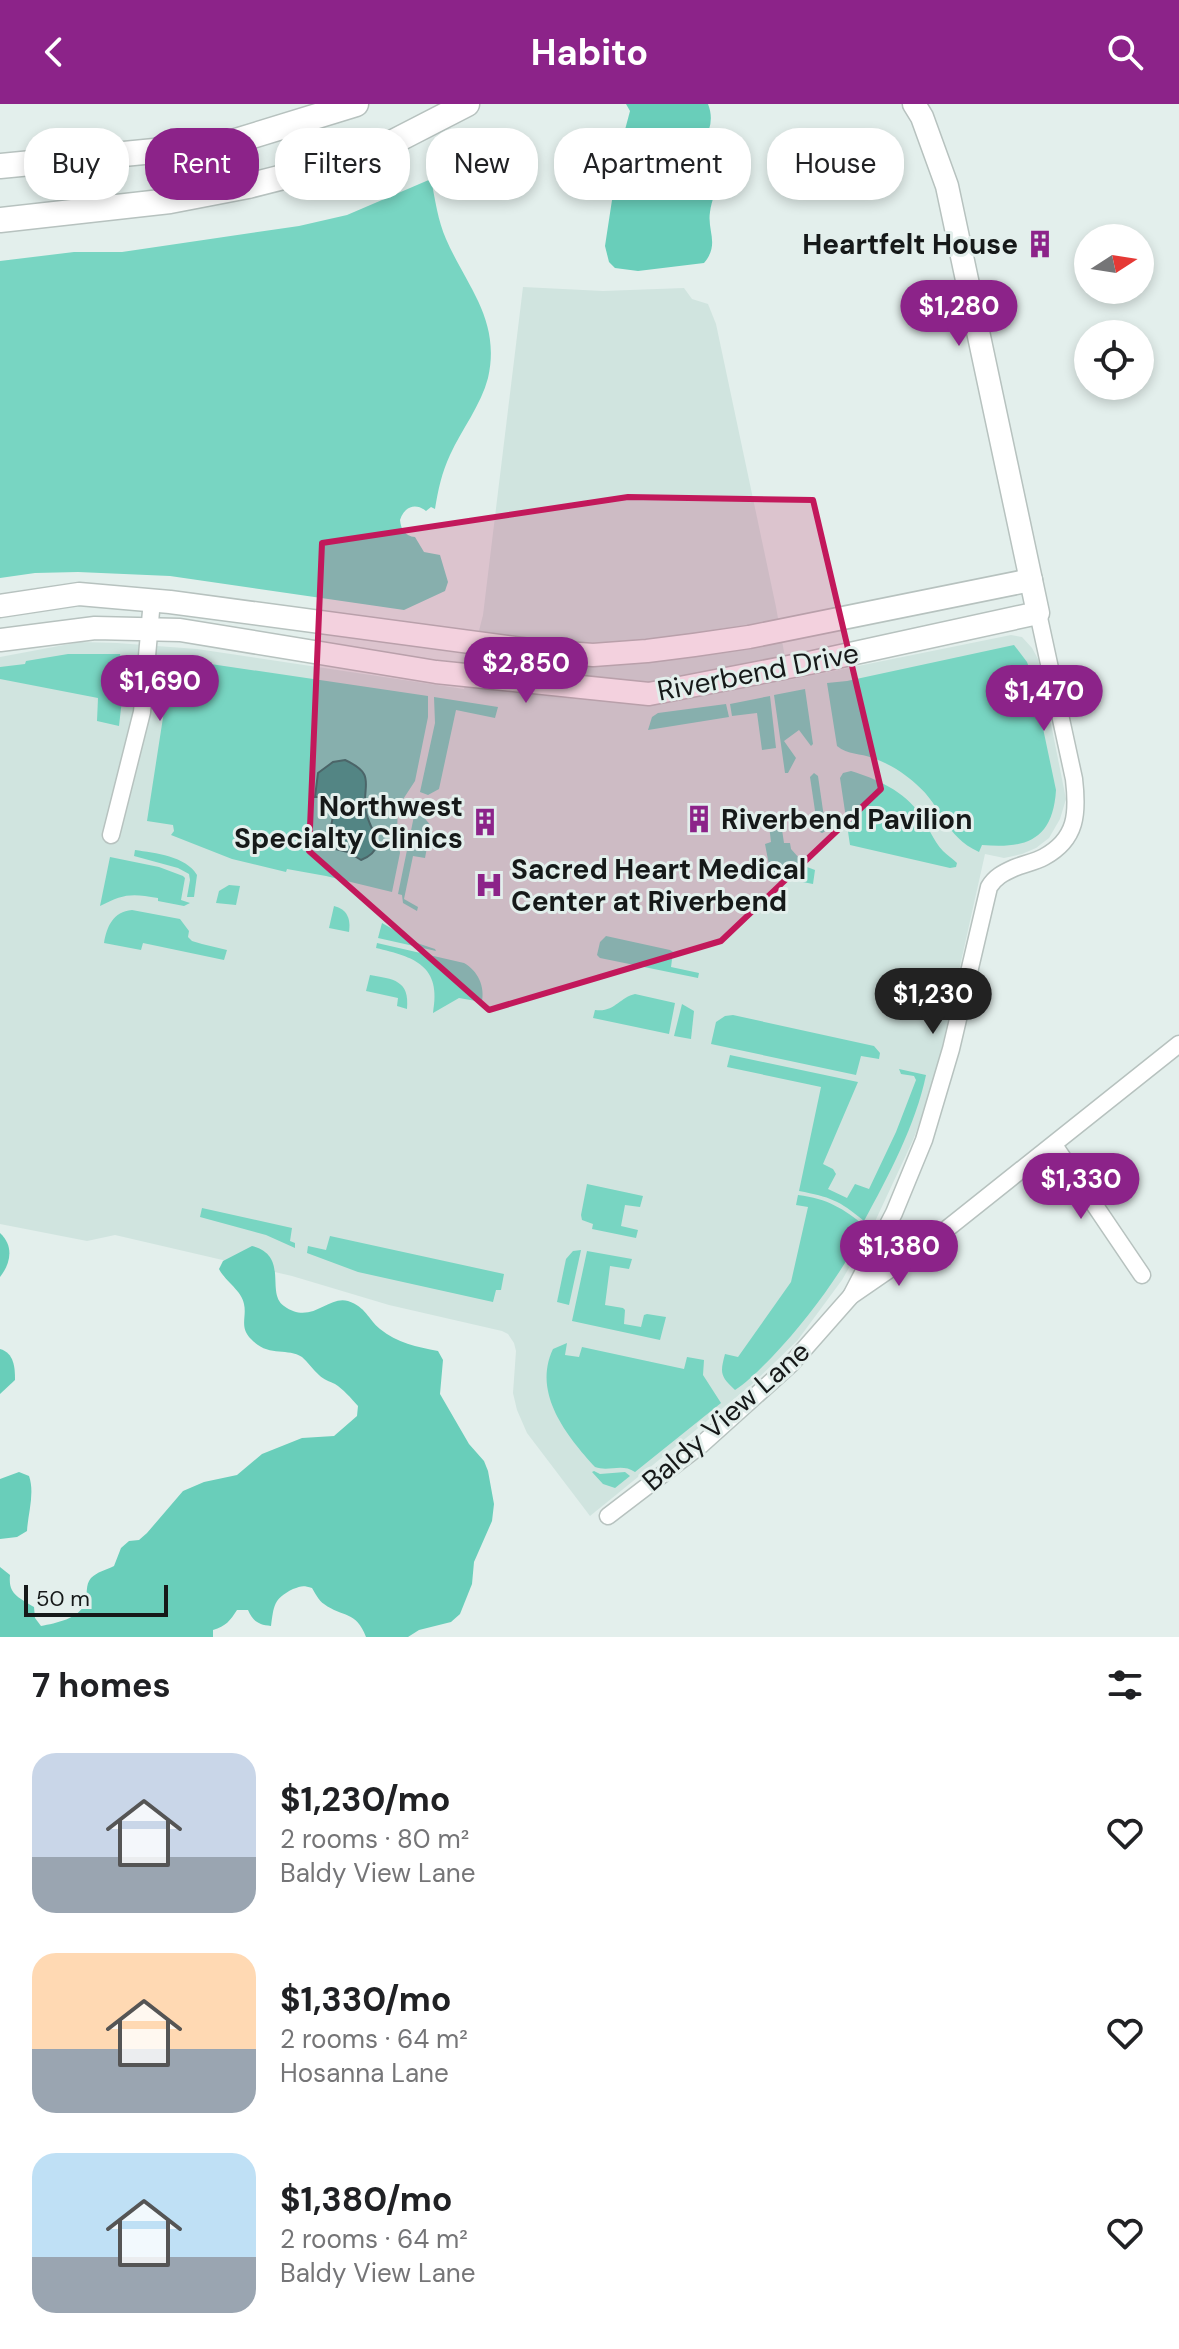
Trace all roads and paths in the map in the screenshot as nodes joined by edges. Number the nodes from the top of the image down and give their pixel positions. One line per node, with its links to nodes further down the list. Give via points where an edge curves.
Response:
1 (356, 104): 4 (main road, via 226,144)
2 (467, 104): 5 (main road, via 366,156 248,186 170,201)
3 (914, 104): 6 (street, via 947,186)
4 (0, 166)
5 (0, 220)
6 (1031, 580): 7 (street, Riverbend Drive, via 749,637 593,655); 9 (street)
7 (152, 600): 8 (street, Riverbend Drive, via 79,594); 10 (street)
8 (0, 606)
9 (1038, 613): 10 (street, Riverbend Drive, via 649,694 436,672 180,630); 16 (street, via 1074,779 1077,805 1072,828 1060,845 1000,875 989,887 924,1140)
10 (148, 630): 11 (street, Riverbend Drive, via 95,628); 12 (street, via 142,712)
11 (0, 640)
12 (111, 835)
13 (1179, 1044): 14 (street, Baldy View Lane)
14 (1054, 1145): 15 (street); 16 (street, Baldy View Lane)
15 (1142, 1275)
16 (851, 1296): 17 (street, Baldy View Lane, via 791,1364 701,1445)
17 (608, 1516)

